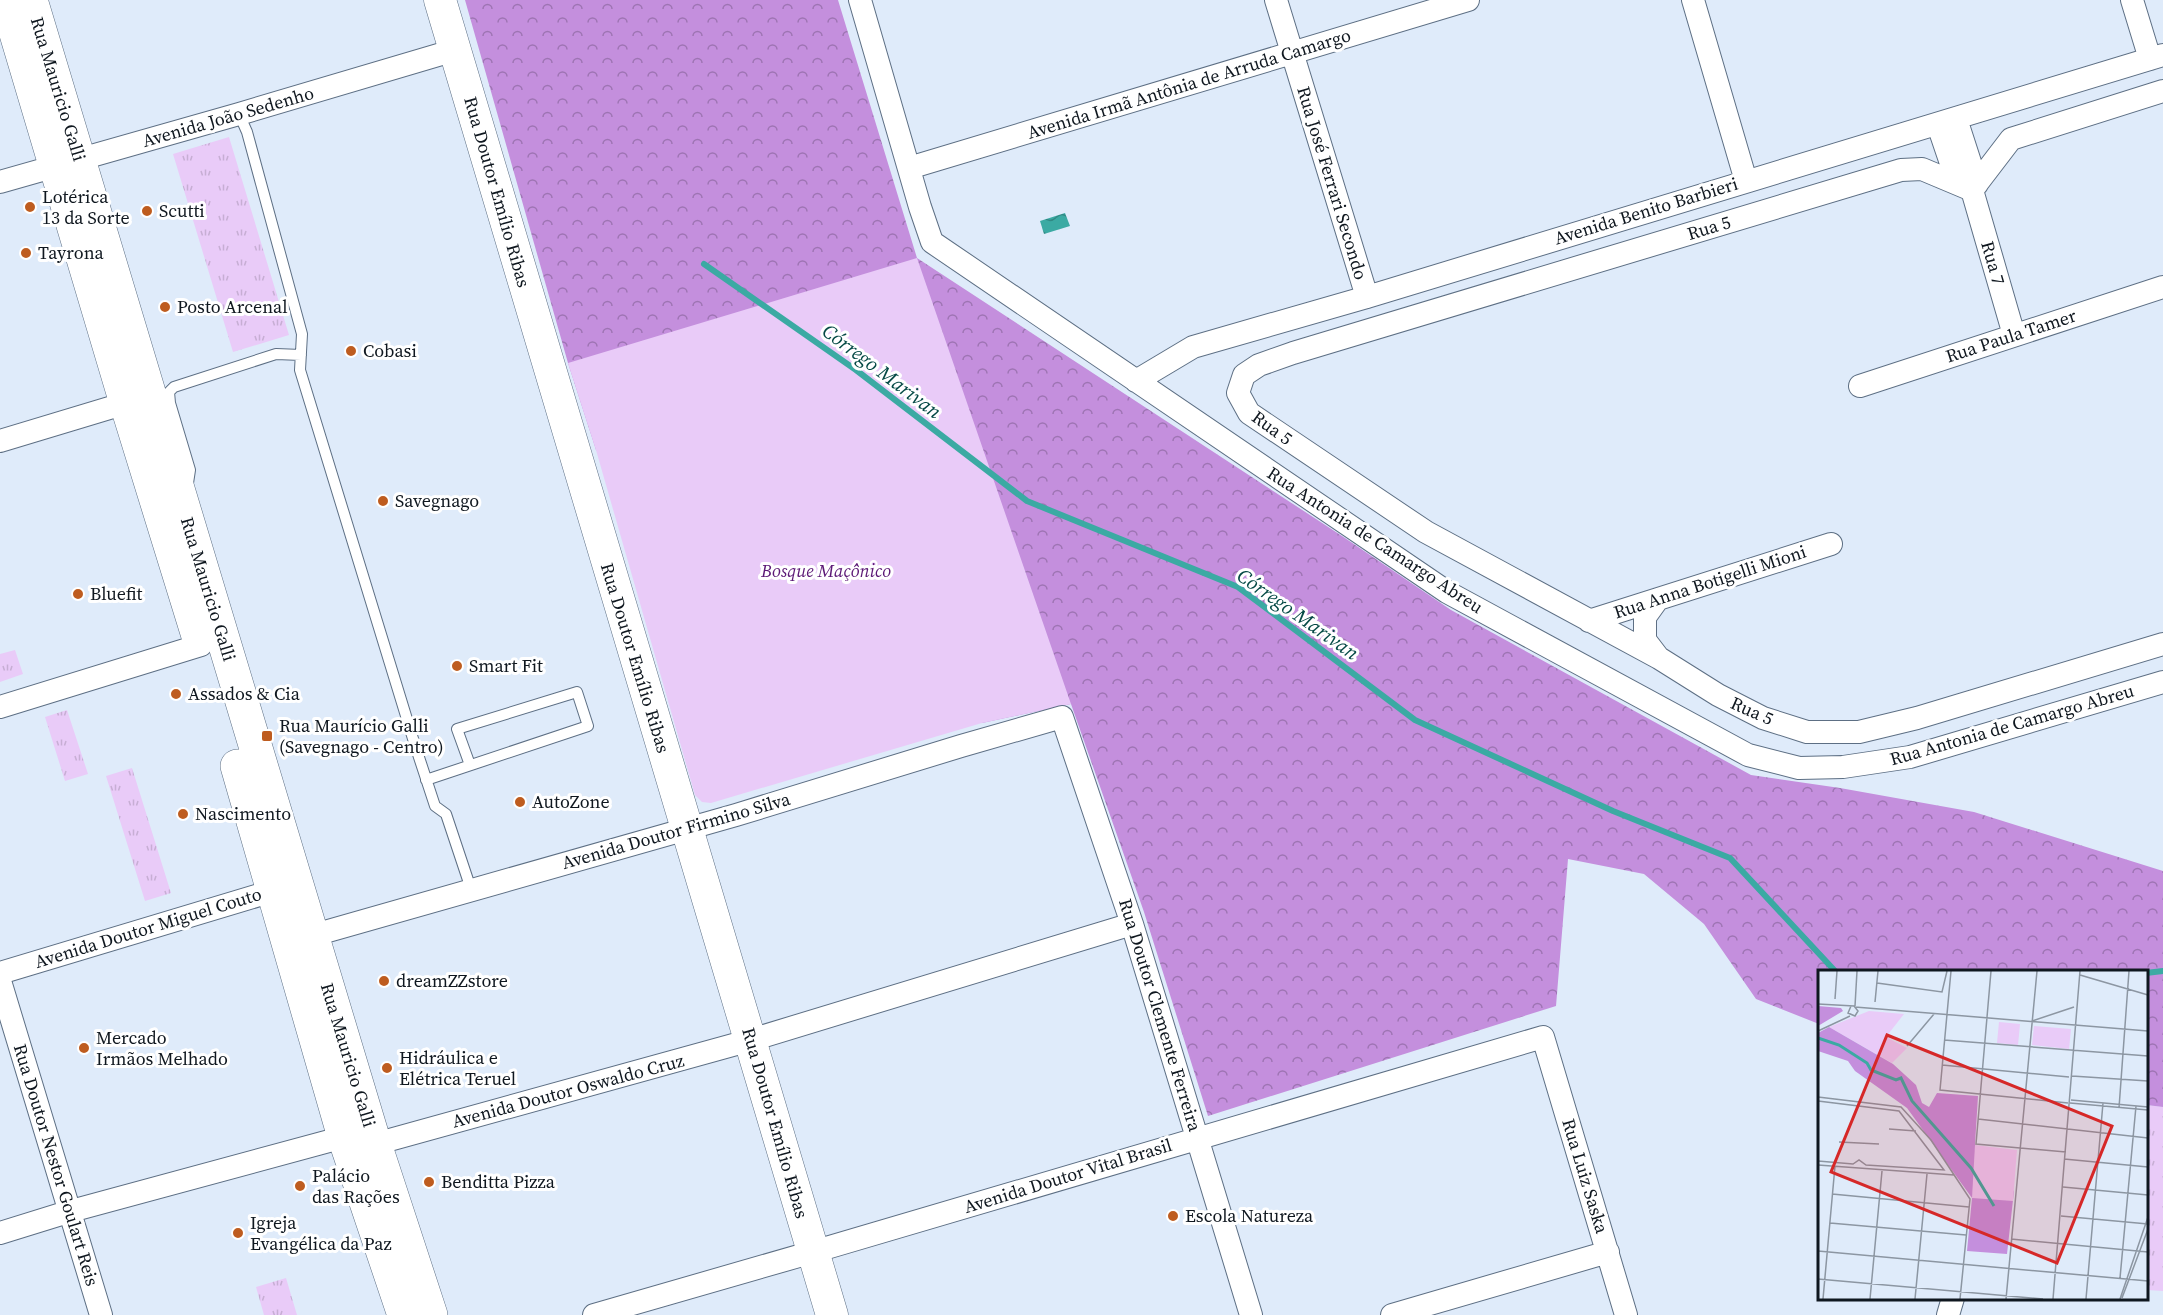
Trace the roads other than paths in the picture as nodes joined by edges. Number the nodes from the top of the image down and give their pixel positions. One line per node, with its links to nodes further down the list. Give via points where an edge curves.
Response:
1 (6, 0): 15 (main road, Rua Mauricio Galli)
2 (31, 0): 15 (main road, Rua Mauricio Galli)
3 (440, 0): 9 (street, Rua Doutor Emílio Ribas)
4 (860, 0): 16 (street, Rua Antonia de Camargo Abreu)
5 (1276, 0): 10 (street, Rua José Ferrari Secondo)
6 (1468, 0): 10 (street, Avenida Irmã Antônia de Arruda Camargo)
7 (1693, 0): 17 (street)
8 (2132, 0): 11 (street)
9 (455, 50): 13 (street, Avenida João Sedenho); 40 (street, Rua Doutor Emílio Ribas)
10 (1292, 54): 16 (street, Avenida Irmã Antônia de Arruda Camargo); 21 (street, Rua José Ferrari Secondo)
11 (2156, 57): 14 (street, Avenida Benito Barbieri)
12 (2163, 91): 19 (street, via 2011,139)
13 (239, 114): 15 (street, Avenida João Sedenho); 23 (lane, via 302,334)
14 (1947, 122): 17 (street, Avenida Benito Barbieri); 19 (street, Rua 7)
15 (67, 163): 18 (street, Avenida João Sedenho); 26 (main road, Rua Mauricio Galli); 28 (main road, Rua Mauricio Galli)
16 (909, 168): 24 (street, Rua Antonia de Camargo Abreu, via 932,242)
17 (1746, 181): 21 (street, Avenida Benito Barbieri)
18 (0, 182)
19 (1969, 186): 22 (street, Rua 7); 31 (street, Rua 5, via 1922,169 1901,170 1293,353 1244,375 1238,393 1249,413 1426,532)
20 (2163, 287): 22 (street, Rua Paula Tamer)
21 (1367, 297): 24 (street, Avenida Benito Barbieri, via 1193,347)
22 (2014, 335): 25 (street, Rua Paula Tamer)
23 (301, 355): 28 (lane, via 276,354 174,387 169,392 190,470); 39 (lane, via 300,369)
24 (1136, 381): 35 (street, Rua Antonia de Camargo Abreu, via 1447,592 1748,755 1799,768 1843,767 1910,757)
25 (1860, 386)
26 (126, 403): 27 (street); 33 (main road, Rua Mauricio Galli)
27 (0, 441)
28 (183, 506): 41 (main road, Rua Mauricio Galli)
29 (1831, 544): 30 (street, Rua Anna Botigelli Mioni)
30 (1658, 599): 31 (street, Rua Anna Botigelli Mioni); 34 (street, via 1645,618 1645,640)
31 (1589, 621): 34 (street, Rua 5)
32 (2163, 644): 34 (street, Rua 5, via 1859,732 1807,732 1763,718)
33 (201, 645): 36 (street); 41 (main road, Rua Mauricio Galli)
34 (1659, 658)
35 (2163, 682)
36 (0, 707)
37 (1062, 717): 40 (street, Avenida Doutor Firmino Silva); 43 (street, Rua Doutor Clemente Ferreira)
38 (470, 765): 38 (lane, via 457,729 577,692 588,726); 39 (lane)
39 (426, 780): 42 (lane, via 435,806 446,814)
40 (687, 829): 42 (street, Avenida Doutor Firmino Silva); 48 (street, Rua Doutor Emílio Ribas)
41 (285, 887): 44 (main road, Rua Mauricio Galli); 45 (street, Avenida Doutor Miguel Couto)
42 (471, 889): 44 (street, Avenida Doutor Firmino Silva)
43 (1132, 924): 48 (street, Avenida Doutor Oswaldo Cruz); 49 (street, Rua Doutor Clemente Ferreira)
44 (300, 939): 50 (main road, Rua Mauricio Galli)
45 (0, 972)
46 (0, 981): 51 (street, Rua Doutor Nestor Goulart Reis)
47 (1543, 1037): 49 (street, Avenida Doutor Vital Brasil); 53 (street, Rua Luiz Saska)
48 (751, 1040): 50 (street, Avenida Doutor Oswaldo Cruz); 54 (street, Rua Doutor Emílio Ribas)
49 (1198, 1137): 54 (street, Avenida Doutor Vital Brasil); 61 (street, Rua Doutor Clemente Ferreira)
50 (359, 1140): 51 (street, Avenida Doutor Oswaldo Cruz); 57 (main road, Rua Mauricio Galli); 58 (main road, Rua Mauricio Galli)
51 (70, 1211): 52 (street, Avenida Doutor Oswaldo Cruz); 56 (street, Rua Doutor Nestor Goulart Reis)
52 (0, 1233)
53 (1608, 1252): 62 (street); 63 (street, Rua Luiz Saska)
54 (813, 1253): 59 (street, Avenida Doutor Vital Brasil); 60 (street, Rua Doutor Emílio Ribas)
55 (1953, 1300): 64 (street)
56 (101, 1315)
57 (404, 1315)
58 (431, 1315)
59 (594, 1315)
60 (832, 1315)
61 (1251, 1315)
62 (1392, 1315)
63 (1626, 1315)
64 (1948, 1315)

